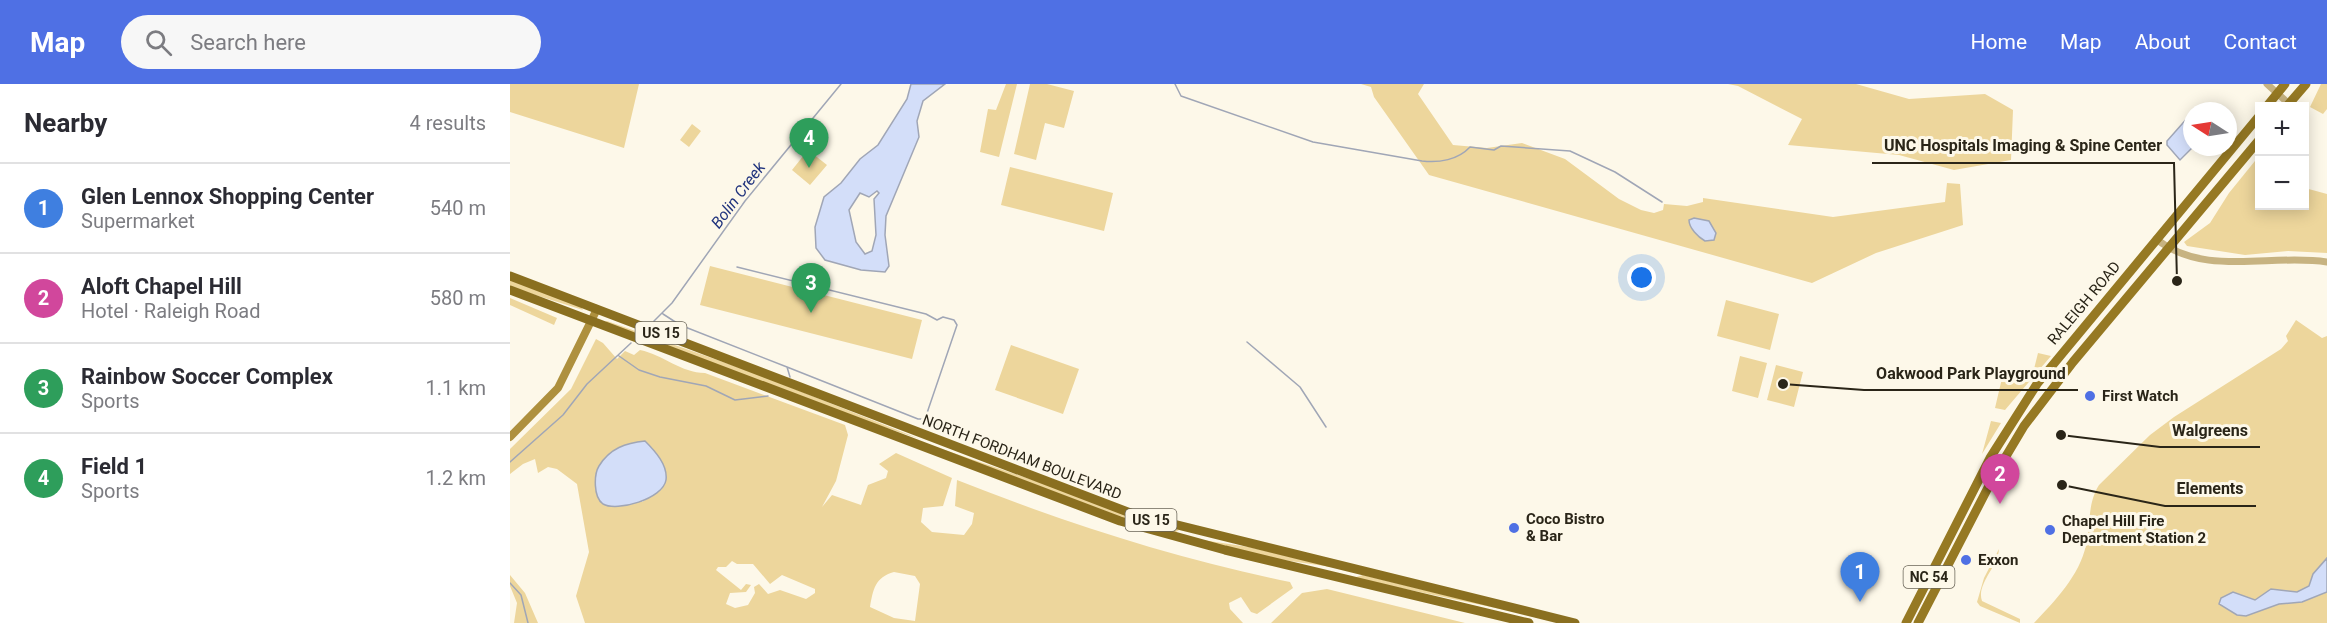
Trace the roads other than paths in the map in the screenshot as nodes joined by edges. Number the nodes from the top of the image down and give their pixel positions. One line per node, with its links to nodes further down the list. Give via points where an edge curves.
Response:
1 (2266, 84): 4 (street)
2 (2285, 84): 4 (main road)
3 (2306, 84): 7 (main road)
4 (2278, 93): 5 (main road); 6 (street)
5 (2270, 102)
6 (2286, 102)
7 (2291, 102)
8 (2255, 120): 10 (main road, RALEIGH ROAD / NC 54)
9 (2255, 144): 11 (main road, RALEIGH ROAD / NC 54)
10 (2156, 239): 11 (street); 17 (main road, RALEIGH ROAD / NC 54)
11 (2168, 248): 12 (street, via 2222,262 2301,258); 18 (main road, RALEIGH ROAD / NC 54)
12 (2327, 262)
13 (510, 276): 15 (highway, NORTH FORDHAM BOULEVARD / US 15)
14 (510, 290): 16 (highway, NORTH FORDHAM BOULEVARD / US 15)
15 (597, 309): 16 (main road); 20 (highway, NORTH FORDHAM BOULEVARD / US 15, via 1090,499)
16 (591, 320): 19 (main road, via 558,388); 21 (highway, NORTH FORDHAM BOULEVARD / US 15, via 1060,500)
17 (2083, 327): 18 (main road, via 2084,334 2073,348); 28 (main road, RALEIGH ROAD / NC 54, via 2037,384 2000,441)
18 (2073, 362): 29 (main road, RALEIGH ROAD / NC 54, via 2004,457)
19 (510, 437)
20 (1204, 533): 21 (highway, via 1184,533); 23 (highway, NORTH FORDHAM BOULEVARD / US 15)
21 (1179, 538): 22 (highway, NORTH FORDHAM BOULEVARD / US 15)
22 (1311, 570): 23 (highway, via 1316,567 1350,574); 24 (highway, NORTH FORDHAM BOULEVARD / US 15)
23 (1359, 571): 25 (highway, NORTH FORDHAM BOULEVARD / US 15)
24 (1461, 606): 25 (highway, via 1468,604 1512,614); 26 (highway, NORTH FORDHAM BOULEVARD / US 15)
25 (1518, 609): 27 (highway, NORTH FORDHAM BOULEVARD / US 15)
26 (1529, 623)
27 (1575, 623)
28 (1906, 623)
29 (1918, 623)

